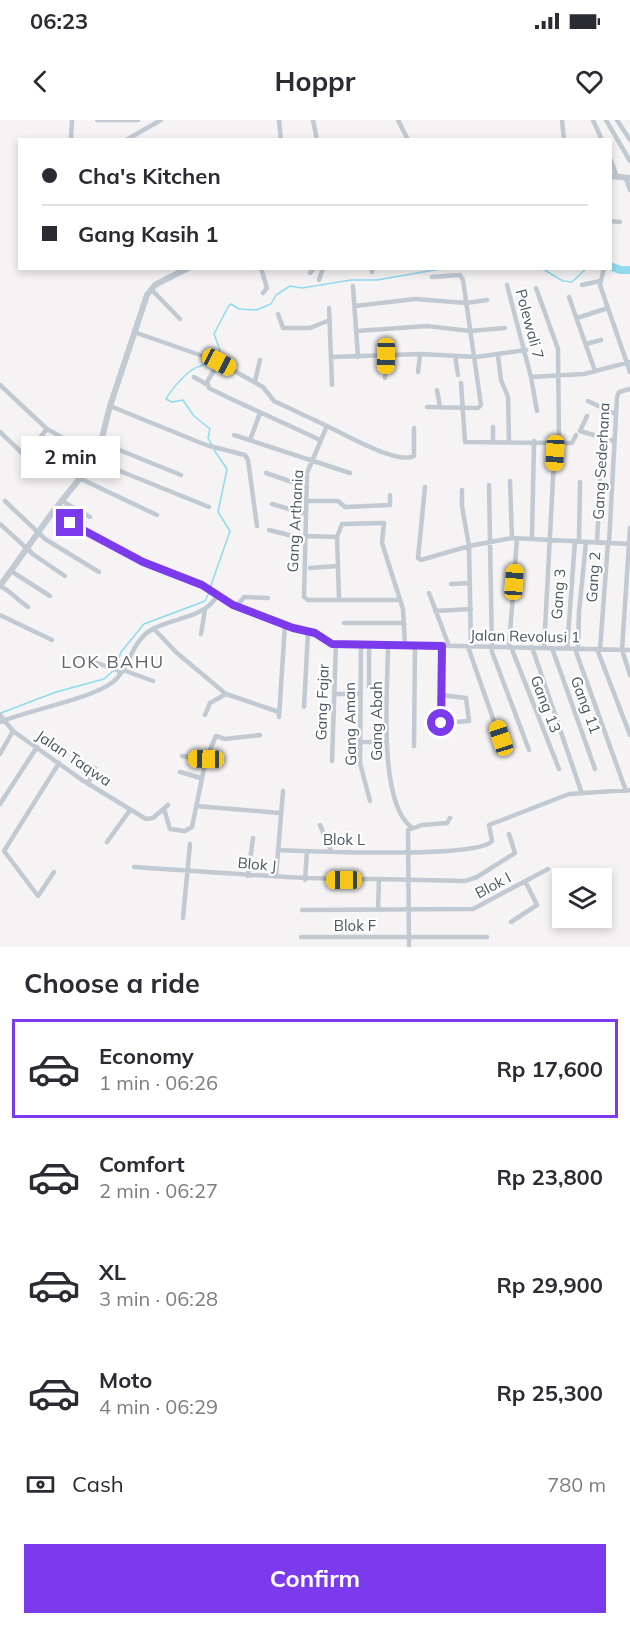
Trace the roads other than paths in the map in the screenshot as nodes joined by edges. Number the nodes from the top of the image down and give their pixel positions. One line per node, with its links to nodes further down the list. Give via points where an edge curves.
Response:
1 (72, 120): 12 (street)
2 (97, 120): 3 (street)
3 (138, 120)
4 (161, 120): 13 (street)
5 (279, 120): 14 (street)
6 (313, 120): 15 (street)
7 (562, 120): 17 (street)
8 (593, 120): 18 (street)
9 (606, 120): 20 (street)
10 (617, 120): 19 (street)
11 (400, 121): 16 (street)
12 (71, 138)
13 (130, 138)
14 (281, 138)
15 (317, 138)
16 (407, 138)
17 (564, 138)
18 (601, 138)
19 (630, 141)
20 (630, 161)
21 (614, 177): 22 (street)
22 (628, 178): 23 (street)
23 (630, 190)
24 (612, 221): 25 (street)
25 (620, 222)
26 (183, 270): 37 (street)
27 (262, 270): 38 (street, via 267,288)
28 (322, 270): 31 (street)
29 (604, 270): 32 (street)
30 (432, 277): 41 (street, via 462,277)
31 (319, 280)
32 (600, 281): 34 (street); 44 (street)
33 (507, 285): 55 (street, Polewali 7)
34 (582, 285)
35 (353, 286): 42 (street)
36 (536, 288): 69 (street, via 557,346)
37 (151, 289): 47 (street); 52 (street)
38 (263, 293)
39 (569, 297): 46 (street)
40 (487, 300): 41 (street)
41 (466, 303): 42 (street, via 415,299); 51 (street)
42 (355, 306): 50 (street)
43 (329, 308): 48 (street)
44 (608, 308): 46 (street); 65 (street)
45 (278, 314): 48 (street, via 283,328 310,328)
46 (577, 318): 54 (street)
47 (180, 319)
48 (330, 320): 60 (street)
49 (505, 328): 51 (street)
50 (357, 330): 51 (street, via 427,326); 61 (street)
51 (470, 330): 62 (street)
52 (134, 332): 64 (street); 82 (street)
53 (601, 339): 54 (street)
54 (586, 344): 66 (street)
55 (526, 351): 59 (street); 72 (street, Polewali 7)
56 (420, 354): 57 (street); 58 (street); 67 (street)
57 (386, 356): 61 (street); 73 (street)
58 (455, 356): 62 (street); 70 (street)
59 (498, 356): 62 (street); 103 (street, via 507,397)
60 (331, 357): 61 (street); 78 (street)
61 (358, 357)
62 (476, 357): 85 (street, via 481,406)
63 (260, 360): 74 (street)
64 (216, 361): 74 (street); 76 (street)
65 (629, 362): 66 (street, Polewali 7); 68 (street)
66 (595, 371): 69 (street, Polewali 7)
67 (418, 372)
68 (630, 372)
69 (559, 374): 72 (street, Polewali 7); 100 (street)
70 (458, 375)
71 (194, 377): 76 (street)
72 (531, 377): 86 (street)
73 (385, 378)
74 (255, 381): 90 (street, via 274,401)
75 (461, 383): 85 (street)
76 (206, 384): 87 (street)
77 (0, 385): 93 (street)
78 (332, 385)
79 (630, 389): 88 (street, Gang Sederhana, via 618,394)
80 (437, 390): 84 (street)
81 (588, 401): 88 (street)
82 (110, 406): 104 (street); 132 (street, via 248,457)
83 (427, 407): 84 (street)
84 (440, 407): 85 (street)
85 (463, 408): 102 (street, via 465,442)
86 (537, 411)
87 (260, 413): 97 (street); 98 (street)
88 (615, 414): 101 (street, Gang Sederhana)
89 (587, 416): 101 (street, via 580,431)
90 (327, 426): 92 (street, via 378,451 406,458 414,456); 98 (street, Gang Arthania)
91 (493, 427): 102 (street)
92 (414, 428)
93 (47, 429): 94 (street, via 23,454); 105 (street)
94 (0, 432)
95 (234, 435): 97 (street)
96 (576, 435): 100 (street, via 573,443)
97 (250, 440): 106 (street)
98 (320, 440): 106 (street, Gang Arthania)
99 (534, 441): 100 (street); 103 (street); 137 (street)
100 (557, 441): 140 (street)
101 (614, 441): 145 (street, Gang Sederhana)
102 (493, 442): 103 (street)
103 (509, 442)
104 (102, 443): 105 (street); 111 (street)
105 (98, 458): 108 (street)
106 (312, 459): 110 (street); 116 (street, Gang Arthania)
107 (602, 462): 144 (street)
108 (92, 465): 112 (street); 125 (street, via 120,471)
109 (266, 473): 116 (street)
110 (350, 473)
111 (180, 475)
112 (81, 479): 121 (street); 128 (street)
113 (510, 481): 139 (street)
114 (580, 482): 142 (street, Gang 3)
115 (489, 485): 141 (street)
116 (307, 487): 122 (street, Gang Arthania)
117 (425, 487): 147 (street, via 418,558)
118 (462, 490): 147 (street)
119 (390, 495): 124 (street, via 388,506)
120 (5, 501): 135 (street)
121 (62, 501): 126 (street); 129 (street)
122 (307, 501): 124 (street, via 338,501 345,507); 127 (street, Gang Arthania)
123 (272, 504): 127 (street)
124 (372, 506): 130 (street)
125 (209, 507)
126 (52, 513): 135 (street); 157 (street, Jalan Revolusi 1, via 143,562)
127 (306, 514): 138 (street, Gang Arthania)
128 (157, 515)
129 (90, 518)
130 (371, 521): 136 (street, via 368,525 340,525); 162 (street, via 385,523 382,543)
131 (0, 524): 148 (street)
132 (257, 526)
133 (630, 528): 146 (street)
134 (269, 530): 138 (street)
135 (38, 534): 148 (street); 152 (street)
136 (337, 537): 138 (street); 149 (street)
137 (532, 537): 139 (street); 140 (street)
138 (305, 538): 161 (street, Gang Arthania, via 304,597)
139 (514, 538): 141 (street); 186 (street)
140 (552, 539): 142 (street); 188 (street)
141 (491, 541): 147 (street); 185 (street)
142 (577, 541): 143 (street); 190 (street, Gang 3)
143 (586, 542): 144 (street); 191 (street)
144 (597, 543): 145 (street)
145 (608, 543): 146 (street); 192 (street, Gang 2)
146 (629, 544): 193 (street)
147 (469, 546): 155 (street)
148 (27, 550): 151 (street); 153 (street)
149 (337, 566): 150 (street); 161 (street)
150 (310, 567)
151 (12, 571): 154 (street); 159 (street)
152 (99, 573)
153 (65, 576)
154 (1, 582): 164 (street)
155 (470, 583): 156 (street); 166 (street)
156 (451, 584)
157 (217, 593): 163 (street, Jalan Revolusi 1); 167 (street)
158 (429, 593): 165 (street)
159 (50, 596)
160 (268, 597): 163 (street, via 244,597)
161 (339, 600): 162 (street, Gang Arthania)
162 (400, 600): 170 (street)
163 (237, 606): 171 (street, Jalan Revolusi 1)
164 (28, 607)
165 (434, 608): 166 (street); 183 (street)
166 (471, 609): 184 (street)
167 (205, 610): 172 (street); 174 (street)
168 (0, 615): 175 (street)
169 (344, 623): 170 (street)
170 (404, 623): 180 (street)
171 (285, 624): 173 (street, Jalan Revolusi 1); 200 (street, via 279,714)
172 (154, 628): 196 (street, via 138,642); 200 (street)
173 (308, 632): 176 (street, Jalan Revolusi 1); 204 (street)
174 (201, 634)
175 (52, 640)
176 (336, 644): 177 (street, Jalan Revolusi 1); 201 (street, Gang Fajar)
177 (362, 645): 178 (street, Jalan Revolusi 1); 202 (street, Gang Aman)
178 (369, 645): 179 (street, Jalan Revolusi 1); 199 (street)
179 (388, 645): 180 (street, Jalan Revolusi 1); 213 (street, Gang Abah)
180 (405, 645): 181 (street, Jalan Revolusi 1)
181 (415, 646): 182 (street, Jalan Revolusi 1); 214 (street)
182 (442, 646): 183 (street, Jalan Revolusi 1); 203 (street)
183 (449, 646): 184 (street, Jalan Revolusi 1)
184 (470, 647): 185 (street, Jalan Revolusi 1); 216 (street)
185 (491, 647): 186 (street, Jalan Revolusi 1); 217 (street)
186 (510, 647): 187 (street, Jalan Revolusi 1); 224 (street, Gang 13)
187 (532, 647): 188 (street, Jalan Revolusi 1); 231 (street)
188 (544, 648): 189 (street, Jalan Revolusi 1)
189 (552, 648): 190 (street, Jalan Revolusi 1); 225 (street, Gang 11)
190 (567, 649): 191 (street, Jalan Revolusi 1)
191 (577, 649): 192 (street, Jalan Revolusi 1); 229 (street)
192 (598, 649): 193 (street, Jalan Revolusi 1); 211 (street)
193 (622, 650): 194 (street, Jalan Revolusi 1); 197 (street)
194 (630, 650)
195 (86, 659): 196 (street)
196 (119, 670): 198 (street); 206 (street, via 105,688)
197 (630, 675)
198 (153, 681)
199 (369, 687)
200 (226, 694): 205 (street, via 210,704)
201 (334, 694): 202 (street); 221 (street, Gang Fajar)
202 (361, 694): 212 (street, Gang Aman)
203 (441, 695): 207 (street); 207 (street, via 465,696 469,721)
204 (304, 707)
205 (205, 715)
206 (1, 719): 208 (street, Jalan Taqwa)
207 (441, 723): 210 (street)
208 (13, 731): 215 (street, Jalan Taqwa); 218 (street)
209 (260, 735): 220 (street, via 216,736)
210 (441, 735)
211 (630, 735)
212 (360, 742): 213 (street); 232 (street, Gang Aman, via 360,763)
213 (386, 742): 239 (street, Gang Abah, via 398,808)
214 (414, 746)
215 (37, 747): 222 (street, Jalan Taqwa); 233 (street)
216 (504, 750)
217 (529, 750)
218 (0, 754)
219 (182, 756): 220 (street)
220 (206, 759): 227 (street)
221 (332, 761)
222 (59, 763): 228 (street, Jalan Taqwa); 246 (street)
223 (95, 768): 228 (street)
224 (559, 769)
225 (595, 770)
226 (180, 772): 227 (street)
227 (201, 778): 234 (street)
228 (88, 784): 235 (street, Jalan Taqwa)
229 (628, 790): 231 (street)
230 (283, 791): 236 (street)
231 (581, 791): 249 (street, Blok L, via 487,826 492,841 486,846)
232 (370, 801)
233 (0, 804)
234 (196, 806): 235 (street, Jalan Taqwa, via 192,827 185,831 171,829 166,807 149,820); 236 (street)
235 (130, 810): 242 (street)
236 (280, 813): 245 (street)
237 (450, 818): 239 (street, via 447,823)
238 (320, 825): 248 (street)
239 (410, 829): 249 (street)
240 (509, 834): 257 (street, Blok J, via 514,853 477,877)
241 (253, 838): 254 (street)
242 (107, 842)
243 (190, 844): 251 (street)
244 (0, 846): 246 (street)
245 (278, 850): 247 (street, Blok L); 255 (street)
246 (4, 851): 253 (street, via 38,896)
247 (307, 851): 248 (street, Blok L); 258 (street)
248 (331, 851): 249 (street, Blok L)
249 (409, 852): 257 (street)
250 (134, 867): 251 (street, Blok J)
251 (188, 869): 254 (street, Blok J); 263 (street)
252 (548, 869): 259 (street, Blok I)
253 (54, 872)
254 (248, 876): 255 (street, Blok J)
255 (276, 877): 258 (street, Blok J)
256 (379, 879): 257 (street, Blok J); 258 (street, Blok J); 260 (street)
257 (410, 879): 261 (street)
258 (305, 880)
259 (525, 881): 261 (street, Blok I, via 473,909); 264 (street, via 537,905)
260 (378, 909): 261 (street, Blok I); 262 (street, Blok I)
261 (409, 909): 266 (street)
262 (302, 910)
263 (183, 918)
264 (511, 922)
265 (301, 937): 266 (street, Blok F)
266 (409, 937): 267 (street, Blok F); 268 (street)
267 (488, 937)
268 (409, 947)

